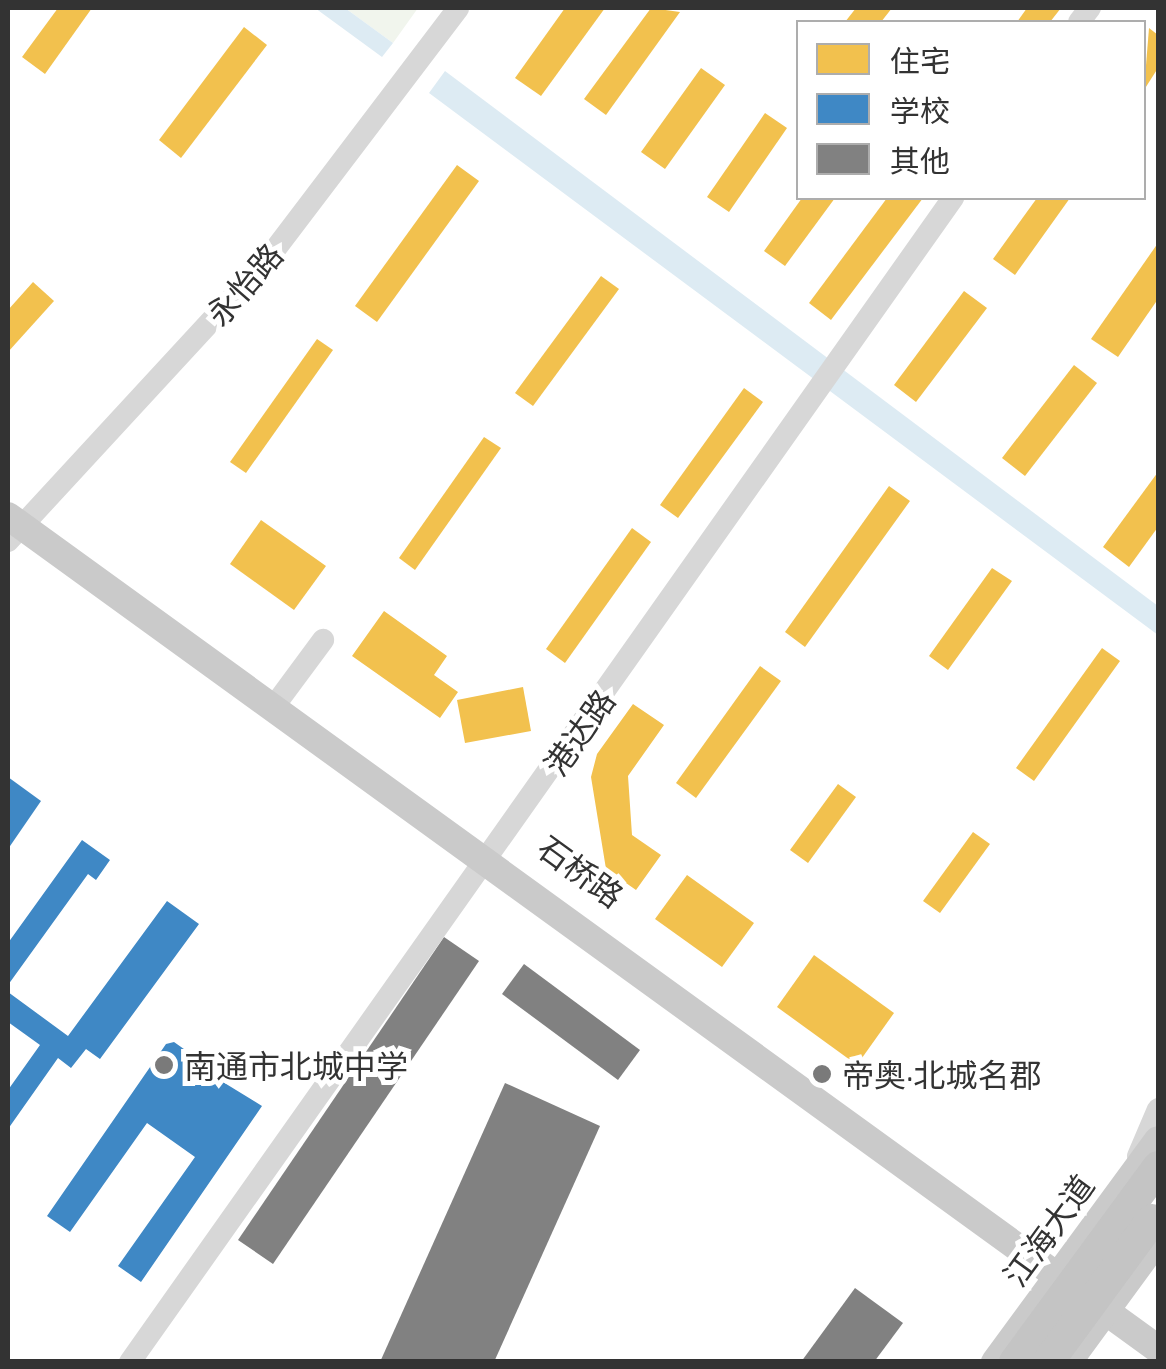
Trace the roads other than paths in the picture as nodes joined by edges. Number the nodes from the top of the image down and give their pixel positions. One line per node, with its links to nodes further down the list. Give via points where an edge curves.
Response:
1 (458, 8): 4 (street, 永怡路, via 264,264)
2 (952, 200): 7 (street, 港达路)
3 (8, 498): 4 (main road, 石桥路)
4 (17, 524): 6 (main road, 石桥路)
5 (323, 640): 6 (street)
6 (276, 702): 7 (main road, 石桥路)
7 (492, 858): 13 (main road, 石桥路); 17 (street, 港达路)
8 (1158, 1109): 11 (street)
9 (1158, 1140): 11 (main road, 江海大道)
10 (1158, 1168): 19 (highway, bridge)
11 (1126, 1183): 13 (main road, 江海大道)
12 (1152, 1243): 14 (main road); 20 (highway, bridge)
13 (1061, 1270): 14 (main road, 石桥路); 18 (main road, 江海大道)
14 (1109, 1306): 15 (main road); 16 (main road); 21 (main road)
15 (1158, 1331)
16 (1158, 1349)
17 (130, 1362)
18 (995, 1362)
19 (1015, 1362)
20 (1048, 1362)
21 (1068, 1362)

